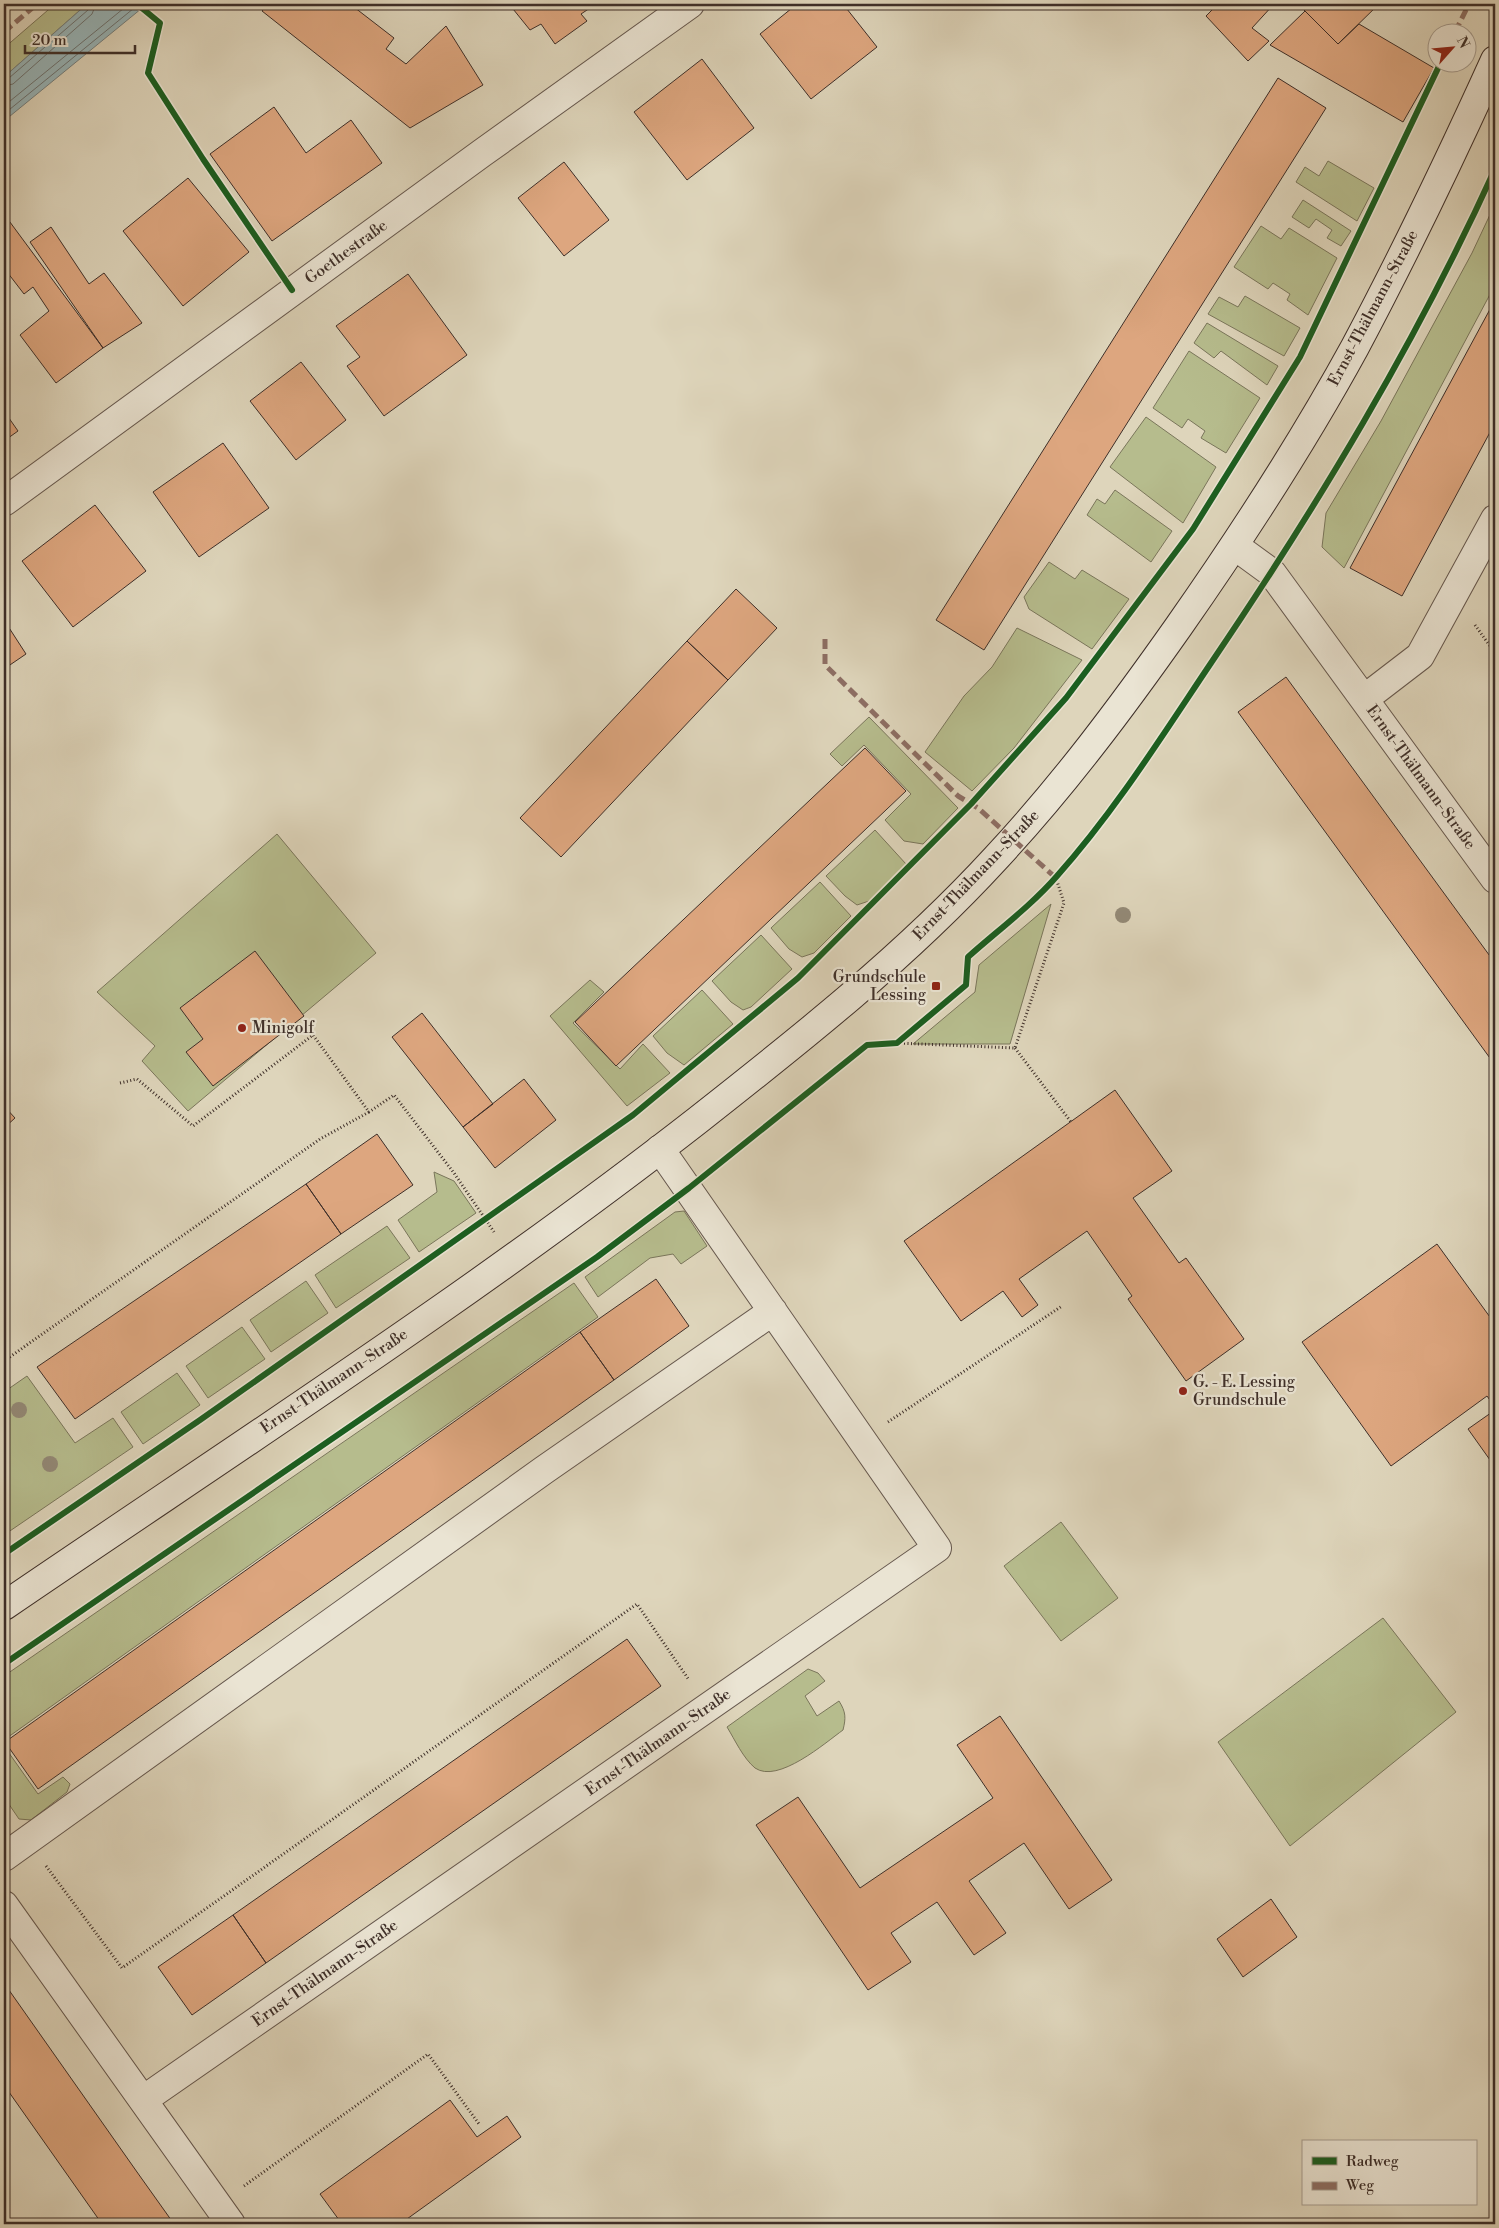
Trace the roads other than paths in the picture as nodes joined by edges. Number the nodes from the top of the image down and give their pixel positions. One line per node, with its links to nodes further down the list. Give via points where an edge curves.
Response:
1 (690, 4): 3 (street, Goethestraße)
2 (1495, 60): 5 (street, Ernst-Thälmann-Straße, via 1417,226 1353,350)
3 (4, 502)
4 (1495, 519): 6 (street, Ernst-Thälmann-Straße, via 1420,656)
5 (1234, 546): 6 (street, Ernst-Thälmann-Straße, via 1272,573); 8 (street, Ernst-Thälmann-Straße, via 1119,711 1066,779 991,864 904,949 773,1061)
6 (1364, 699): 7 (street, Ernst-Thälmann-Straße)
7 (1495, 879)
8 (660, 1149): 9 (street, Ernst-Thälmann-Straße); 10 (street, Ernst-Thälmann-Straße, via 513,1259)
9 (774, 1311): 11 (street, via 536,1476); 13 (street, Ernst-Thälmann-Straße, via 937,1548)
10 (4, 1606)
11 (4, 1857)
12 (4, 1905): 13 (street)
13 (143, 2100): 14 (street)
14 (224, 2215)

